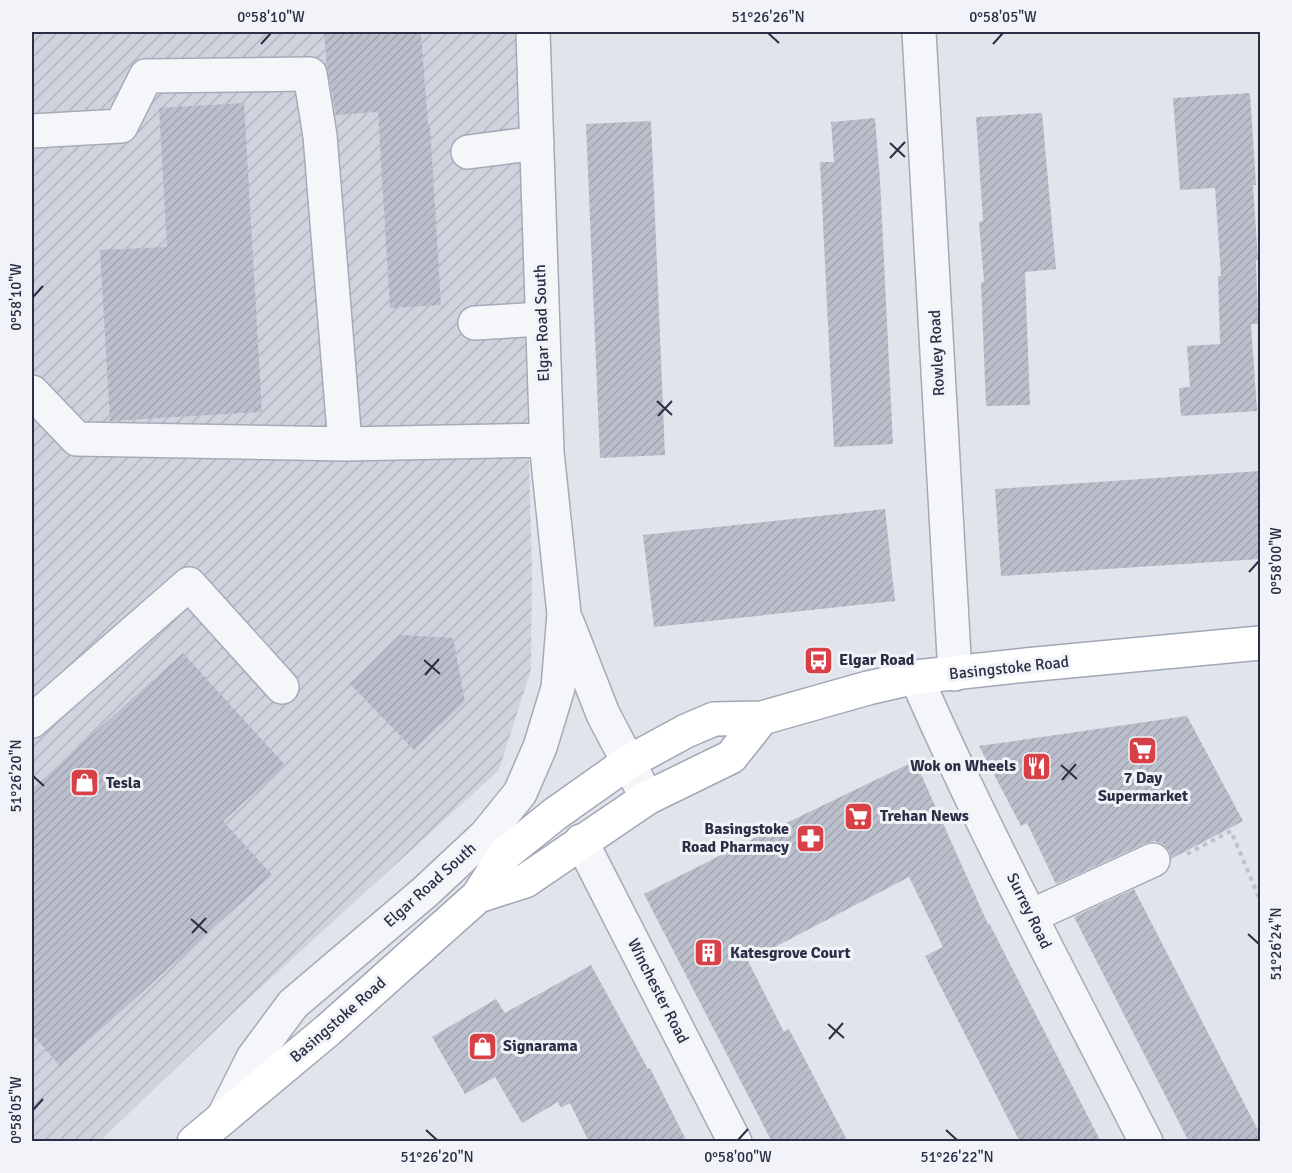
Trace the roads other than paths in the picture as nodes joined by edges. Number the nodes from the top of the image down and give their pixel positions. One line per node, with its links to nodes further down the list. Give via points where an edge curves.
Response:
1 (533, 32): 4 (street, Elgar Road South)
2 (920, 32): 13 (street, Rowley Road)
3 (32, 131): 10 (street, via 121,126 146,76 310,74 320,136)
4 (537, 143): 5 (street); 6 (street, Elgar Road South)
5 (468, 152)
6 (542, 319): 7 (street); 9 (street, Elgar Road South)
7 (475, 323)
8 (32, 392): 10 (street, via 76,439)
9 (546, 440): 10 (street); 11 (street, Elgar Road South)
10 (345, 444)
11 (564, 614): 18 (street, Elgar Road South, via 603,714); 24 (street, Elgar Road South, via 558,688 540,747 520,793 486,835 425,892 293,1004 253,1058)
12 (1260, 643): 13 (main road, Basingstoke Road)
13 (955, 674): 14 (main road, Basingstoke Road)
14 (916, 677): 16 (main road, Basingstoke Road); 23 (street, Surrey Road)
15 (282, 687): 17 (street, via 189,584)
16 (762, 718): 18 (main road, Basingstoke Road, via 714,719); 19 (main road, Basingstoke Road, via 731,757)
17 (32, 721)
18 (627, 763): 19 (street, Elgar Road South); 22 (main road, Basingstoke Road, via 505,854)
19 (647, 798): 20 (main road, Basingstoke Road)
20 (581, 841): 22 (main road, Basingstoke Road, via 525,881); 26 (street, Winchester Road)
21 (1153, 860): 23 (street)
22 (478, 896): 24 (main road, Basingstoke Road)
23 (1030, 916): 27 (street, Surrey Road)
24 (223, 1118): 25 (main road, Basingstoke Road)
25 (194, 1142)
26 (735, 1142)
27 (1146, 1142)

